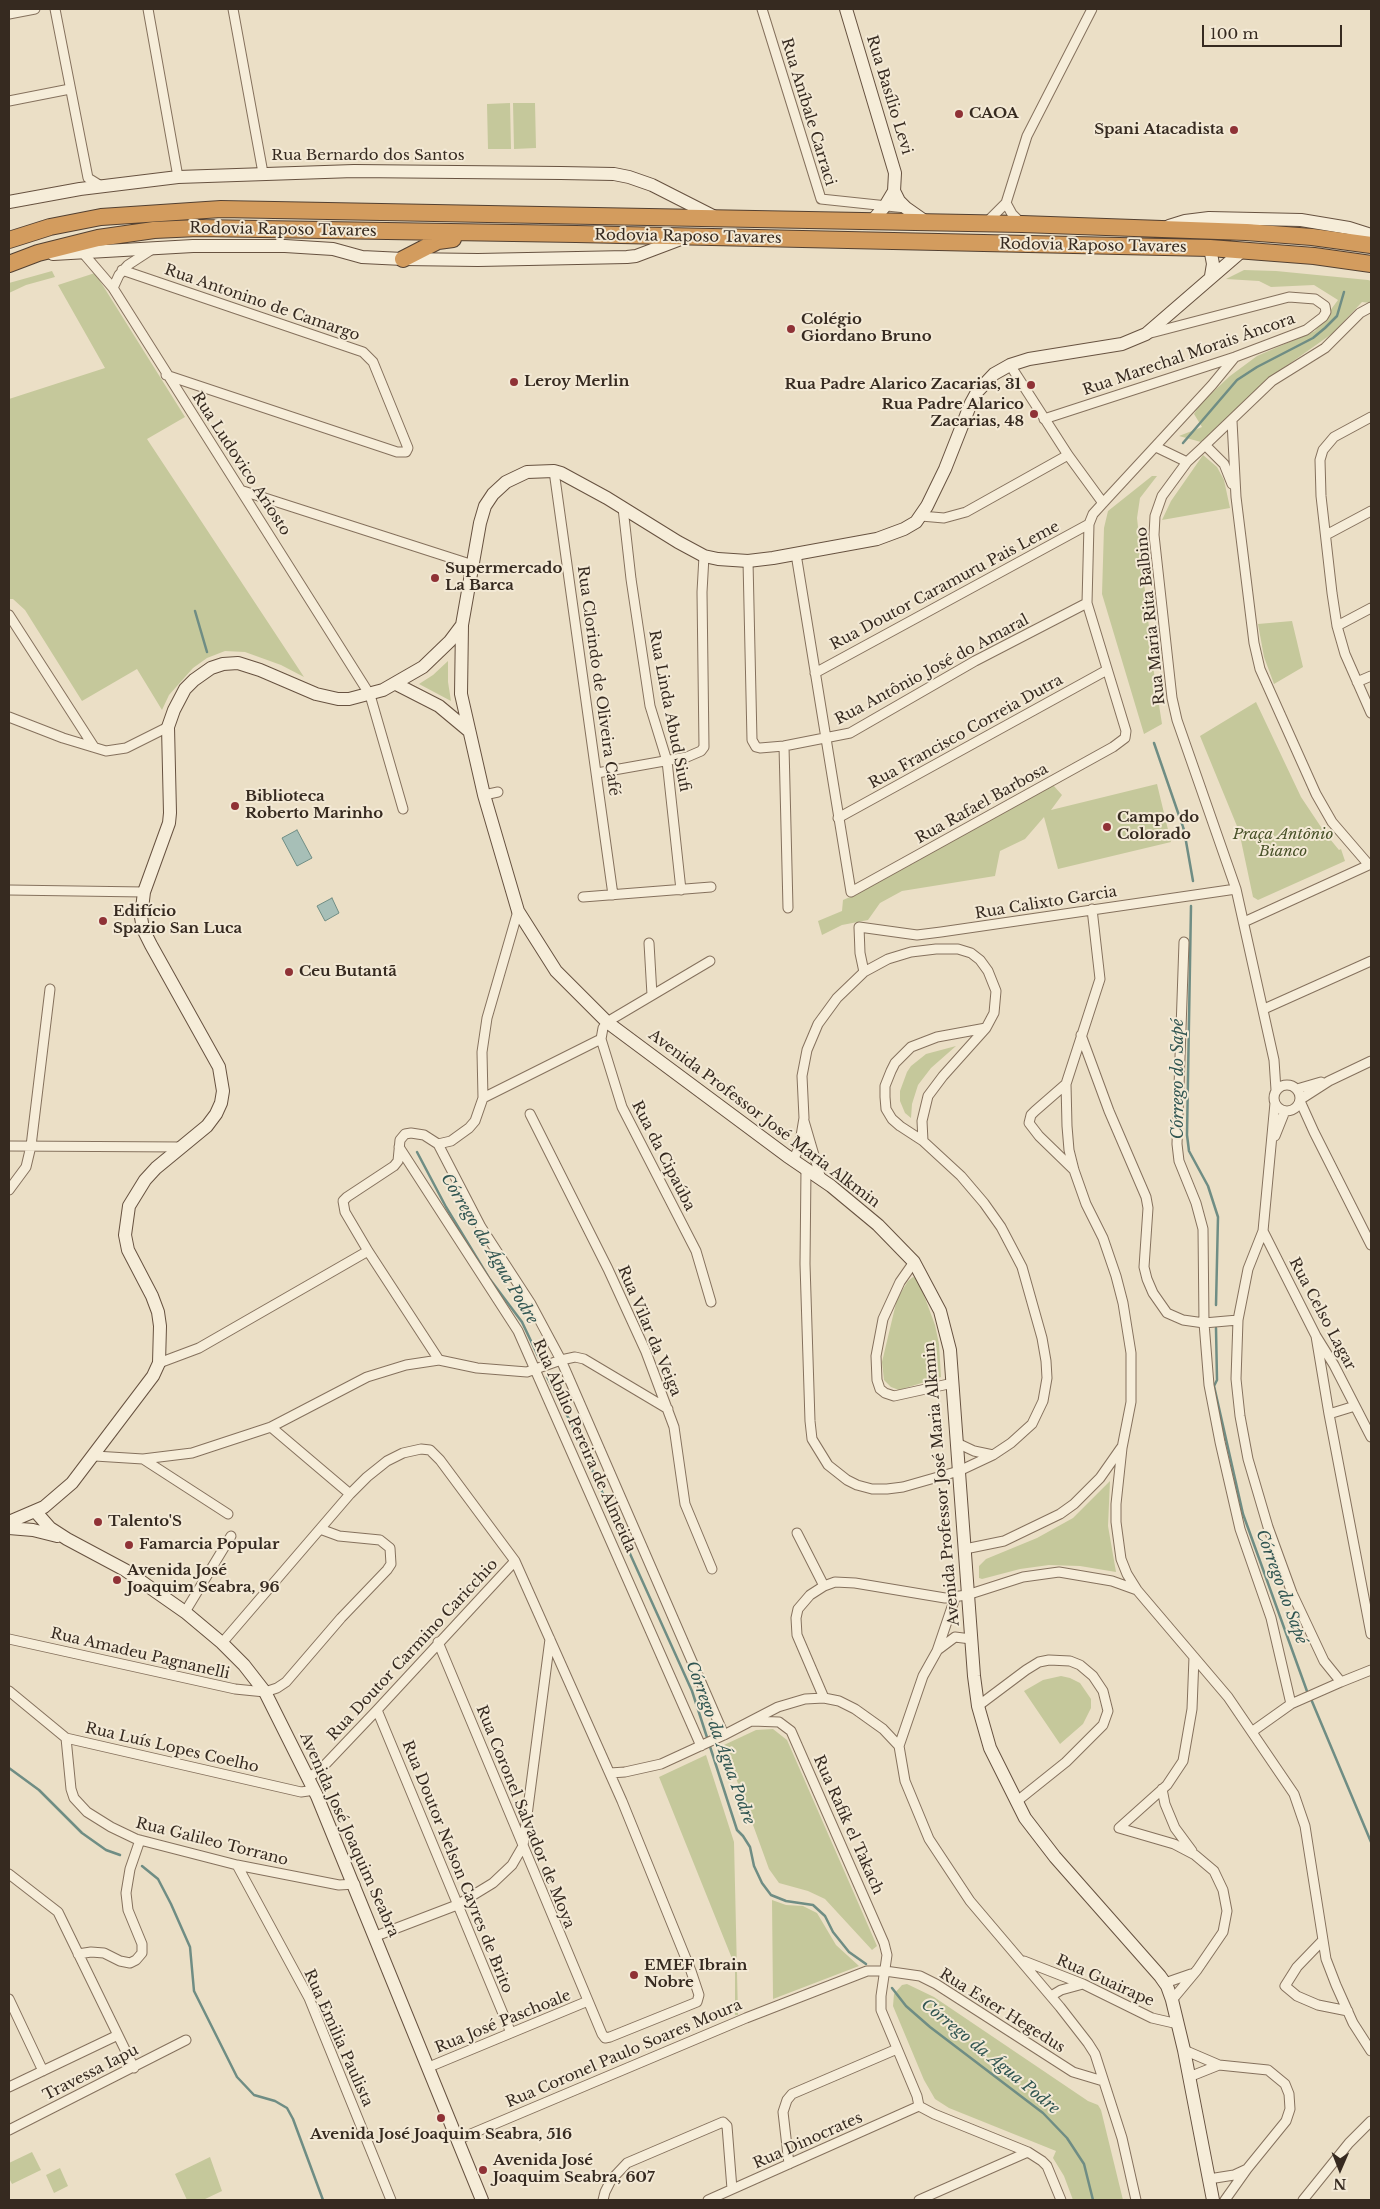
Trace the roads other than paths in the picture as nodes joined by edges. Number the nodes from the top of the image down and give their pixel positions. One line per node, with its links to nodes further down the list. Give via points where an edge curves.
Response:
1 (35, 9): 8 (street)
2 (55, 9): 9 (street)
3 (148, 9): 12 (street)
4 (233, 9): 11 (street)
5 (762, 9): 19 (street, Rua Aníbale Carraci, via 821,199)
6 (846, 9): 16 (street, Rua Basílio Levi, via 891,157 895,173)
7 (1092, 9): 18 (street, via 1027,136)
8 (9, 14)
9 (70, 89): 10 (street); 13 (street)
10 (9, 101)
11 (263, 173): 12 (street, Rua Bernardo dos Santos); 21 (street, Rua Bernardo dos Santos, via 614,174 652,185)
12 (178, 177): 14 (street, Rua Bernardo dos Santos)
13 (88, 178): 14 (street); 15 (street)
14 (101, 186): 15 (street, Rua Bernardo dos Santos)
15 (80, 189): 17 (street, Rua Bernardo dos Santos)
16 (894, 191): 19 (street); 20 (street)
17 (9, 202)
18 (1006, 203): 24 (street); 25 (street)
19 (885, 206): 20 (street, Rua Aníbale Carraci); 22 (street)
20 (906, 208): 23 (street)
21 (719, 219): 22 (highway, Rodovia Raposo Tavares); 30 (highway, Rodovia Raposo Tavares, via 221,209 101,217)
22 (872, 221): 23 (highway, Rodovia Raposo Tavares)
23 (926, 222): 24 (highway, Rodovia Raposo Tavares)
24 (986, 224): 25 (highway, Rodovia Raposo Tavares)
25 (1022, 224): 26 (highway, Rodovia Raposo Tavares)
26 (1158, 229): 28 (street, via 1209,218 1258,218 1301,220); 31 (highway, Rodovia Raposo Tavares, via 1303,236)
27 (499, 232): 29 (highway, Rodovia Raposo Tavares); 36 (highway, Rodovia Raposo Tavares, via 154,230 98,238); 37 (highway, via 438,241)
28 (1371, 235)
29 (684, 238): 32 (highway, Rodovia Raposo Tavares); 37 (street, via 627,257)
30 (10, 239)
31 (1371, 245)
32 (1210, 248): 34 (highway, Rodovia Raposo Tavares); 41 (street)
33 (151, 250): 35 (street); 37 (street, via 193,246 285,246 333,249 362,257); 40 (street)
34 (1242, 251): 39 (highway, Rodovia Raposo Tavares); 41 (street)
35 (82, 253): 36 (street); 42 (street, Rua Ludovico Ariosto)
36 (38, 254): 38 (highway, Rodovia Raposo Tavares)
37 (403, 259)
38 (9, 264)
39 (1371, 264)
40 (122, 270): 42 (street); 47 (street, Rua Antonino de Camargo, via 363,352 372,362 408,444 406,452 388,449)
41 (1211, 276): 44 (street)
42 (113, 288): 47 (street, Rua Ludovico Ariosto)
43 (1369, 308): 50 (street, Rua Maria Rita Balbino, via 1325,348 1272,381)
44 (1146, 334): 45 (street, Rua Marechal Morais Âncora, via 1289,297 1315,299 1325,306 1323,317 1306,330); 46 (street, via 1122,344)
45 (1235, 357): 49 (street, Rua Marechal Morais Âncora); 52 (street)
46 (1010, 365): 49 (street); 61 (street, via 994,374 977,392 945,469)
47 (166, 375): 56 (street, Rua Ludovico Ariosto)
48 (1371, 417): 63 (street, via 1334,437 1323,450 1320,487)
49 (1044, 418): 53 (street)
50 (1232, 421): 51 (street, Rua Maria Rita Balbino); 57 (street)
51 (1205, 444): 54 (street, Rua Maria Rita Balbino); 57 (street, via 1224,464)
52 (1156, 447): 54 (street); 58 (street)
53 (1068, 455): 58 (street); 61 (street, via 966,512 944,518)
54 (1187, 462): 96 (street, Rua Maria Rita Balbino, via 1162,496 1155,516 1154,535 1171,688 1177,720)
55 (554, 471): 59 (street); 67 (street, Avenida Professor José Maria Alkmin, via 527,472 506,482 493,494 485,506); 89 (street, Rua Clorindo de Oliveira Café)
56 (243, 491): 67 (street); 78 (street, Rua Ludovico Ariosto)
57 (1236, 497): 94 (street, via 1260,669 1316,794 1332,822)
58 (1102, 503): 62 (street)
59 (623, 508): 65 (street); 88 (street, Rua Linda Abud Siufi, via 650,706)
60 (1371, 511): 63 (street)
61 (920, 516): 64 (street, via 904,529 883,537)
62 (1089, 524): 68 (street); 74 (street, Rua Doutor Caramuru Pais Leme)
63 (1326, 535): 72 (street)
64 (796, 554): 66 (street); 74 (street)
65 (704, 556): 66 (street); 88 (street, via 704,747 697,754)
66 (748, 561): 86 (street, Rua Antônio José do Amaral, via 752,740 756,747)
67 (473, 565): 71 (street, Avenida Professor José Maria Alkmin)
68 (1087, 604): 73 (street); 85 (street, Rua Antônio José do Amaral, via 975,661 850,733)
69 (1371, 608): 72 (street)
70 (9, 615): 87 (street)
71 (462, 625): 77 (street, via 433,658); 79 (street, Avenida Professor José Maria Alkmin, via 461,684)
72 (1337, 626): 76 (street)
73 (1107, 670): 93 (street, Rua Francisco Correia Dutra); 93 (street, Rua Rafael Barbosa, via 1126,731 1125,738 851,892)
74 (814, 673): 85 (street)
75 (1371, 676): 76 (street)
76 (1357, 682): 81 (street)
77 (396, 684): 78 (street); 80 (street)
78 (370, 695): 83 (street, via 349,699 327,697 247,665 223,664 202,674 185,689); 92 (street, Rua Ludovico Ariosto)
79 (465, 710): 80 (street); 84 (street, Avenida Professor José Maria Alkmin)
80 (447, 713): 84 (street)
81 (1371, 713)
82 (9, 717): 87 (street)
83 (168, 727): 87 (street, via 126,748 106,751); 99 (street, via 169,823)
84 (470, 731): 91 (street, Avenida Professor José Maria Alkmin)
85 (825, 739): 86 (street, Rua Antônio José do Amaral); 93 (street)
86 (784, 746): 102 (street)
87 (94, 747)
88 (667, 761): 89 (street); 98 (street, Rua Linda Abud Siufi)
89 (597, 773): 100 (street, Rua Clorindo de Oliveira Café)
90 (498, 792): 91 (street)
91 (484, 795): 104 (street, Avenida Professor José Maria Alkmin)
92 (403, 809)
93 (838, 818)
94 (1370, 864): 105 (street)
95 (711, 887): 98 (street)
96 (1236, 889): 103 (street, Rua Calixto Garcia); 105 (street, Rua Maria Rita Balbino)
97 (9, 890): 99 (street)
98 (681, 890): 100 (street)
99 (144, 892): 138 (street, via 143,929 222,1077 223,1090 216,1114)
100 (613, 895): 101 (street)
101 (583, 897)
102 (788, 908)
103 (1092, 909): 110 (street, Rua Calixto Garcia, via 917,935 859,928); 116 (street, via 1100,979)
104 (518, 911): 114 (street, Avenida Professor José Maria Alkmin, via 556,971); 125 (street, via 487,1018 482,1052)
105 (1244, 922): 113 (street, Rua Maria Rita Balbino)
106 (1184, 942): 150 (street, via 1177,1144 1179,1160 1203,1229)
107 (649, 943): 112 (street)
108 (710, 960): 112 (street)
109 (1371, 961): 113 (street)
110 (864, 972): 115 (street, via 888,959 912,952 948,949 971,953 988,971 996,991 994,1013); 130 (street, via 837,998 818,1024 807,1050 802,1076)
111 (50, 990): 136 (street)
112 (652, 994): 114 (street)
113 (1264, 1009): 118 (street, Rua Maria Rita Balbino)
114 (608, 1022): 117 (street); 139 (street, Avenida Professor José Maria Alkmin)
115 (986, 1028): 132 (street, via 928,1096 922,1121); 132 (street, via 924,1041 911,1047 895,1063 885,1086 886,1109 900,1126)
116 (1081, 1035): 121 (street); 150 (street, via 1146,1197 1144,1267 1147,1279 1168,1313 1183,1320)
117 (601, 1039): 125 (street); 148 (street, Rua da Cipaúba, via 622,1107 696,1251)
118 (1274, 1060): 122 (street, Rua Maria Rita Balbino); 124 (street, Rua Maria Rita Balbino)
119 (1371, 1060): 120 (street)
120 (1329, 1081): 123 (street); 126 (street)
121 (1066, 1084): 141 (street, via 1068,1142); 141 (street, via 1031,1115 1029,1123)
122 (1287, 1084): 123 (street); 124 (street)
123 (1297, 1088): 126 (street)
124 (1276, 1090): 127 (street)
125 (483, 1098): 133 (street, via 479,1114 469,1128 451,1141)
126 (1300, 1100): 128 (street); 131 (street)
127 (1275, 1103): 128 (street, via 1279,1108); 134 (street)
128 (1290, 1110): 131 (street); 134 (street)
129 (530, 1114): 158 (street, Rua Vilar da Veiga, via 612,1277)
130 (804, 1118): 139 (street, via 799,1148); 142 (street)
131 (1314, 1132): 145 (street)
132 (923, 1141): 164 (street, via 961,1176 1001,1226 1022,1268 1042,1338 1047,1378 1038,1412 1024,1433)
133 (438, 1144): 137 (street, via 424,1135 411,1133 402,1136); 153 (street, Rua Abílio Pereira de Almeida, via 481,1227 531,1304)
134 (1271, 1145): 144 (street)
135 (9, 1146): 136 (street)
136 (31, 1146): 138 (street); 143 (street, via 26,1167)
137 (399, 1147): 146 (street, via 394,1166 347,1197 343,1204); 155 (street, Rua Abílio Pereira de Almeida, via 506,1310)
138 (183, 1148): 154 (street, via 145,1180 129,1206 127,1216 125,1235 128,1250 158,1312)
139 (793, 1160): 140 (street, Avenida Professor José Maria Alkmin)
140 (806, 1169): 142 (street, Avenida Professor José Maria Alkmin); 167 (street, via 805,1264 812,1439 828,1465 847,1480 872,1489 902,1487)
141 (1074, 1170): 163 (street, via 1116,1276 1128,1330 1131,1402)
142 (821, 1179): 147 (street, Avenida Professor José Maria Alkmin, via 878,1226)
143 (9, 1190)
144 (1263, 1231): 149 (street, via 1248,1269); 151 (street, Rua Celso Lagar)
145 (1371, 1245)
146 (368, 1251): 152 (street); 154 (street, via 199,1348)
147 (914, 1262): 156 (street, Avenida Professor José Maria Alkmin, via 945,1326); 156 (street, via 900,1282 884,1318 876,1356 877,1380 880,1389 894,1396)
148 (711, 1302)
149 (1238, 1320): 150 (street); 193 (street, via 1236,1369 1240,1416 1268,1527 1292,1593 1324,1661)
150 (1204, 1323): 197 (street, via 1209,1385 1240,1529 1271,1618)
151 (1316, 1336): 157 (street, Rua Celso Lagar); 159 (street)
152 (439, 1360): 155 (street, via 503,1371); 160 (street, via 406,1365 367,1377)
153 (561, 1360): 155 (street); 158 (street, via 575,1358 592,1362); 202 (street, Rua Abílio Pereira de Almeida)
154 (159, 1363): 165 (street, via 148,1386)
155 (534, 1370): 204 (street, Rua Abílio Pereira de Almeida)
156 (953, 1383): 162 (street, Avenida Professor José Maria Alkmin)
157 (1354, 1406): 159 (street); 161 (street, Rua Celso Lagar)
158 (668, 1409): 179 (street, Rua Vilar da Veiga, via 677,1443 685,1504)
159 (1329, 1414): 184 (street)
160 (271, 1427): 166 (street, via 192,1453); 168 (street)
161 (1371, 1438)
162 (957, 1443): 164 (street); 167 (street, Avenida Professor José Maria Alkmin)
163 (1122, 1448): 177 (street, via 1100,1478 1060,1514 1004,1541); 181 (street, via 1116,1504 1117,1532 1121,1559)
164 (993, 1455): 167 (street)
165 (95, 1456): 166 (street); 169 (street, via 72,1484)
166 (143, 1458): 170 (street)
167 (959, 1471): 177 (street, Avenida Professor José Maria Alkmin)
168 (350, 1494): 173 (street); 178 (street, via 387,1461 408,1452 430,1450)
169 (36, 1511): 171 (street); 176 (street, Avenida José Joaquim Seabra, via 50,1528)
170 (228, 1514)
171 (9, 1522)
172 (9, 1528): 176 (street, Avenida José Joaquim Seabra, via 33,1530)
173 (320, 1528): 189 (street); 195 (street, via 339,1536 380,1540 390,1548 391,1564 286,1682)
174 (797, 1533): 180 (street)
175 (230, 1536): 183 (street)
176 (67, 1539): 183 (street, Avenida José Joaquim Seabra, via 125,1570)
177 (965, 1549): 182 (street, Avenida Professor José Maria Alkmin)
178 (515, 1561): 185 (street); 188 (street, Rua Doutor Carmino Caricchio)
179 (712, 1569)
180 (824, 1586): 182 (street, via 843,1581 934,1597); 196 (street, via 805,1599 798,1609 795,1626)
181 (1136, 1590): 182 (street, via 1112,1581 1059,1572 1023,1577); 191 (street)
182 (961, 1596): 187 (street, Avenida Professor José Maria Alkmin); 190 (street)
183 (185, 1612): 189 (street, Avenida José Joaquim Seabra)
184 (1371, 1634)
185 (550, 1636): 206 (street, via 576,1702); 212 (street)
186 (9, 1639): 195 (street, Rua Amadeu Pagnanelli, via 235,1690)
187 (971, 1639): 190 (street, via 955,1637); 198 (street, Avenida Professor José Maria Alkmin)
188 (438, 1642): 199 (street, Rua Doutor Carmino Caricchio); 212 (street, Rua Coronel Salvador de Moya)
189 (222, 1643): 195 (street, Avenida José Joaquim Seabra)
190 (936, 1651): 205 (street, via 923,1676)
191 (1194, 1657): 201 (street); 208 (street, via 1192,1709 1182,1760)
192 (1371, 1670): 193 (street)
193 (1341, 1682): 197 (street)
194 (9, 1691): 203 (street, Rua Luís Lopes Coelho)
195 (266, 1692): 207 (street, Avenida José Joaquim Seabra)
196 (824, 1698): 200 (street, via 791,1702); 205 (street, via 855,1709 883,1729)
197 (1295, 1702): 201 (street)
198 (978, 1706): 210 (street, Avenida Professor José Maria Alkmin, via 990,1748); 210 (street, via 1026,1670 1049,1660 1065,1660 1080,1665 1094,1676 1103,1691 1108,1711 1103,1725 1066,1762)
199 (377, 1710): 207 (street, Rua Doutor Carmino Caricchio); 217 (street, Rua Doutor Nelson Cayres de Brito)
200 (752, 1721): 202 (street); 222 (street, Rua Rafik el Takach, via 779,1722 791,1731 884,1943 887,1955)
201 (1253, 1731): 219 (street, via 1301,1810)
202 (722, 1736): 204 (street)
203 (66, 1738): 209 (street, Rua Luís Lopes Coelho, via 301,1792); 211 (street, Rua Galileo Torrano, via 74,1798 98,1819)
204 (703, 1745): 206 (street, via 653,1767)
205 (899, 1746): 221 (street, via 905,1781 929,1838 970,1901)
206 (610, 1773): 229 (street, Rua Coronel Salvador de Moya, via 699,1998 694,2004 607,2038 602,2034)
207 (309, 1778): 209 (street, Avenida José Joaquim Seabra)
208 (1162, 1788): 213 (street, via 1176,1828); 213 (street, via 1119,1828 1174,1844)
209 (315, 1790): 216 (street, Avenida José Joaquim Seabra)
210 (1016, 1802): 225 (street, Avenida Professor José Maria Alkmin, via 1048,1848)
211 (140, 1840): 214 (street, Rua Galileo Torrano); 220 (street, via 126,1894 142,1953 130,1963 104,1953)
212 (523, 1846): 217 (street, via 512,1865 493,1883); 229 (street, Rua Coronel Salvador de Moya)
213 (1195, 1855): 223 (street, via 1217,1876 1227,1911 1223,1932)
214 (238, 1865): 216 (street, Rua Galileo Torrano, via 339,1885); 254 (street, Rua Emilia Paulista, via 309,1998)
215 (9, 1874): 220 (street, via 58,1912)
216 (355, 1884): 218 (street, Avenida José Joaquim Seabra)
217 (457, 1905): 218 (street); 232 (street, Rua Doutor Nelson Cayres de Brito)
218 (376, 1936): 239 (street, Avenida José Joaquim Seabra)
219 (1323, 1940): 230 (street, via 1326,1959); 230 (street, via 1297,1967 1285,1986 1297,1996 1318,2005)
220 (78, 1954): 233 (street)
221 (1021, 1960): 224 (street, Rua Guairape); 226 (street)
222 (885, 1970): 235 (street, Rua Rafik el Takach, via 881,2010); 243 (street, Rua Ester Hegedus, via 913,1974 936,1984 1073,2072); 248 (street, Rua Coronel Paulo Soares Moura, via 867,1971 832,1983)
223 (1197, 1970): 225 (street); 228 (street)
224 (1083, 1984): 226 (street); 231 (street, Rua Guairape, via 1152,2018)
225 (1166, 1984): 228 (street, Avenida Professor José Maria Alkmin)
226 (1051, 1996): 243 (street, via 1095,2054)
227 (9, 1999): 241 (street)
228 (1172, 2000): 231 (street, Avenida Professor José Maria Alkmin)
229 (588, 2002): 232 (street, Rua José Paschoale)
230 (1348, 2012): 237 (street)
231 (1178, 2024): 236 (street, Avenida Professor José Maria Alkmin)
232 (511, 2033): 239 (street, Rua José Paschoale)
233 (118, 2035): 240 (street); 241 (street)
234 (186, 2040): 240 (street, Travessa Iapu)
235 (897, 2048): 245 (street, Rua Rafik el Takach); 250 (street, via 792,2094 783,2112)
236 (1184, 2050): 238 (street); 242 (street, Avenida Professor José Maria Alkmin)
237 (1371, 2050)
238 (1219, 2065): 242 (street); 251 (street, via 1268,2070 1284,2084 1289,2094 1290,2109 1286,2121)
239 (429, 2067): 248 (street, Avenida José Joaquim Seabra)
240 (134, 2068): 247 (street, Travessa Iapu)
241 (43, 2071): 244 (street)
242 (1189, 2077): 252 (street, Avenida Professor José Maria Alkmin)
243 (1103, 2081): 260 (street, via 1122,2138)
244 (9, 2087)
245 (919, 2106): 249 (street); 250 (street, Rua Dinocrates)
246 (1371, 2121): 263 (street)
247 (9, 2130)
248 (459, 2139): 255 (street, Avenida José Joaquim Seabra)
249 (1028, 2152): 258 (street); 259 (street, via 1047,2166)
250 (789, 2164): 253 (street, Rua Dinocrates)
251 (1247, 2169): 252 (street); 262 (street)
252 (1210, 2180): 261 (street, Avenida Professor José Maria Alkmin)
253 (732, 2189): 256 (street, via 728,2126 722,2122 627,2163 611,2180); 257 (street, Rua Dinocrates)
254 (391, 2200)
255 (482, 2200)
256 (603, 2200)
257 (708, 2200)
258 (919, 2200)
259 (1061, 2200)
260 (1136, 2200)
261 (1213, 2200)
262 (1225, 2200)
263 (1303, 2200)

